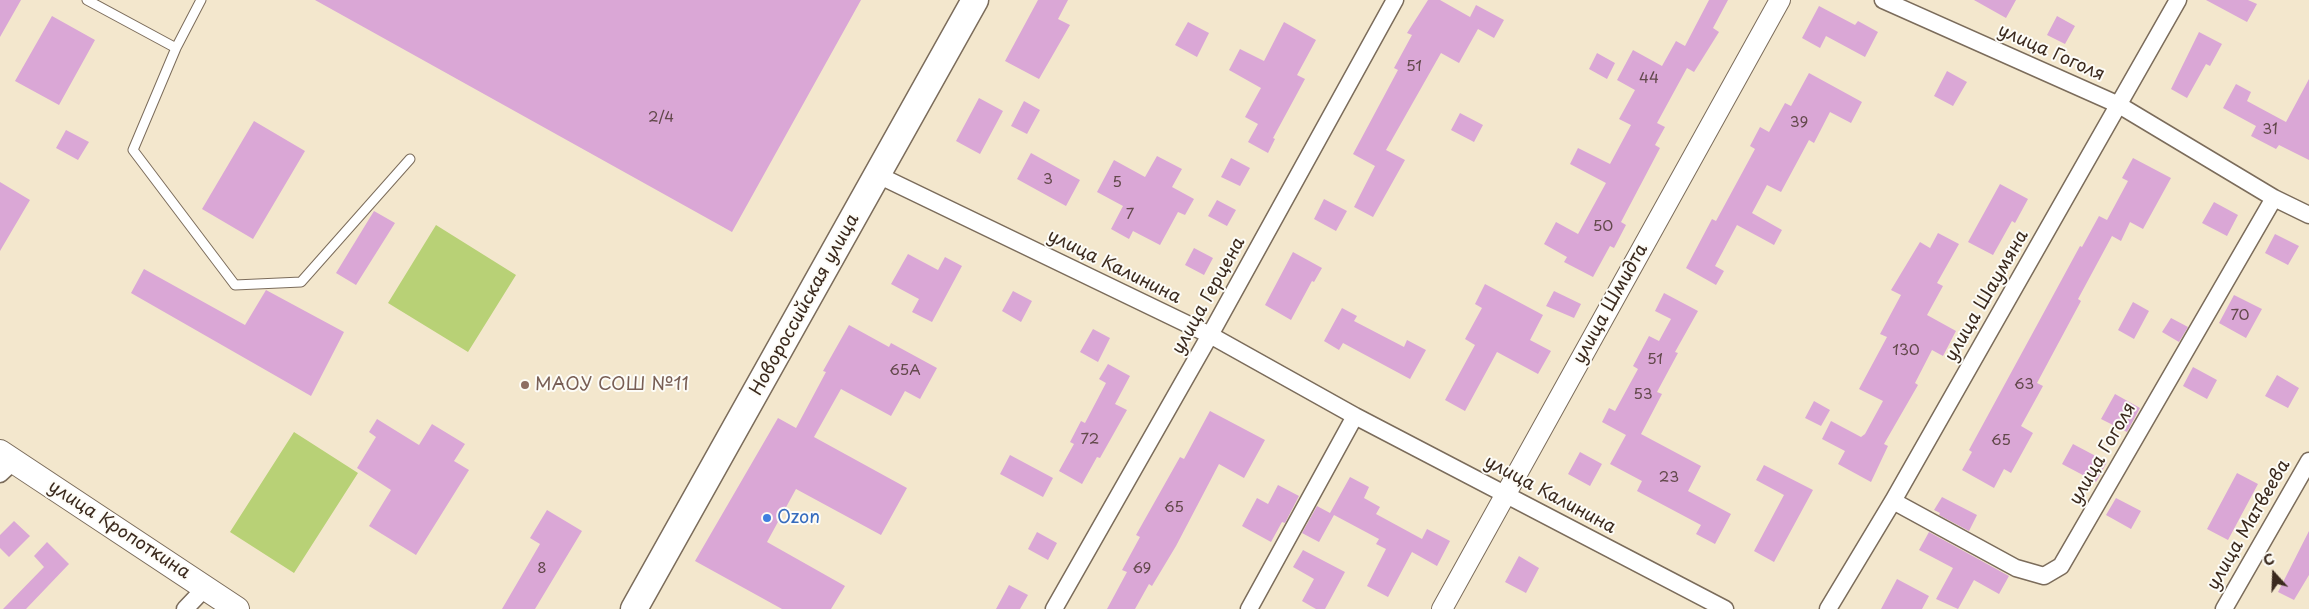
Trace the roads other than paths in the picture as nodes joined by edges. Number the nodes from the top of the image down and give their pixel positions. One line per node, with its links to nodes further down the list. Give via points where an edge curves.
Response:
1 (87, 0): 8 (lane)
2 (201, 0): 8 (lane)
3 (976, 0): 11 (main road, Новороссийская улица)
4 (1395, 0): 14 (street, улица Герцена)
5 (1780, 0): 18 (street, улица Шмидта)
6 (1883, 0): 9 (street, улица Гоголя)
7 (2178, 0): 9 (street, улица Шаумяна)
8 (176, 48): 10 (lane, via 133,150 235,284 301,282)
9 (2119, 105): 12 (street, улица Гоголя); 19 (street, улица Шаумяна)
10 (410, 159)
11 (878, 175): 14 (street, улица Калинина); 23 (main road, Новороссийская улица)
12 (2274, 198): 13 (street, улица Гоголя); 19 (street, улица Гоголя, via 2061,566 2044,576 2016,568)
13 (2309, 215)
14 (1210, 335): 15 (street, улица Калинина); 24 (street, улица Герцена)
15 (1355, 416): 18 (street, улица Калинина); 25 (street)
16 (2309, 461): 29 (street, улица Матвеева)
17 (5, 462): 20 (main road, улица Кропоткина)
18 (1506, 494): 26 (street, улица Шмидта); 27 (street, улица Калинина)
19 (1893, 501): 28 (street, улица Шаумяна)
20 (205, 588): 21 (street); 22 (main road, улица Кропоткина)
21 (184, 609)
22 (237, 609)
23 (634, 609)
24 (1054, 609)
25 (1248, 609)
26 (1442, 609)
27 (1725, 609)
28 (1828, 609)
29 (2224, 609)

